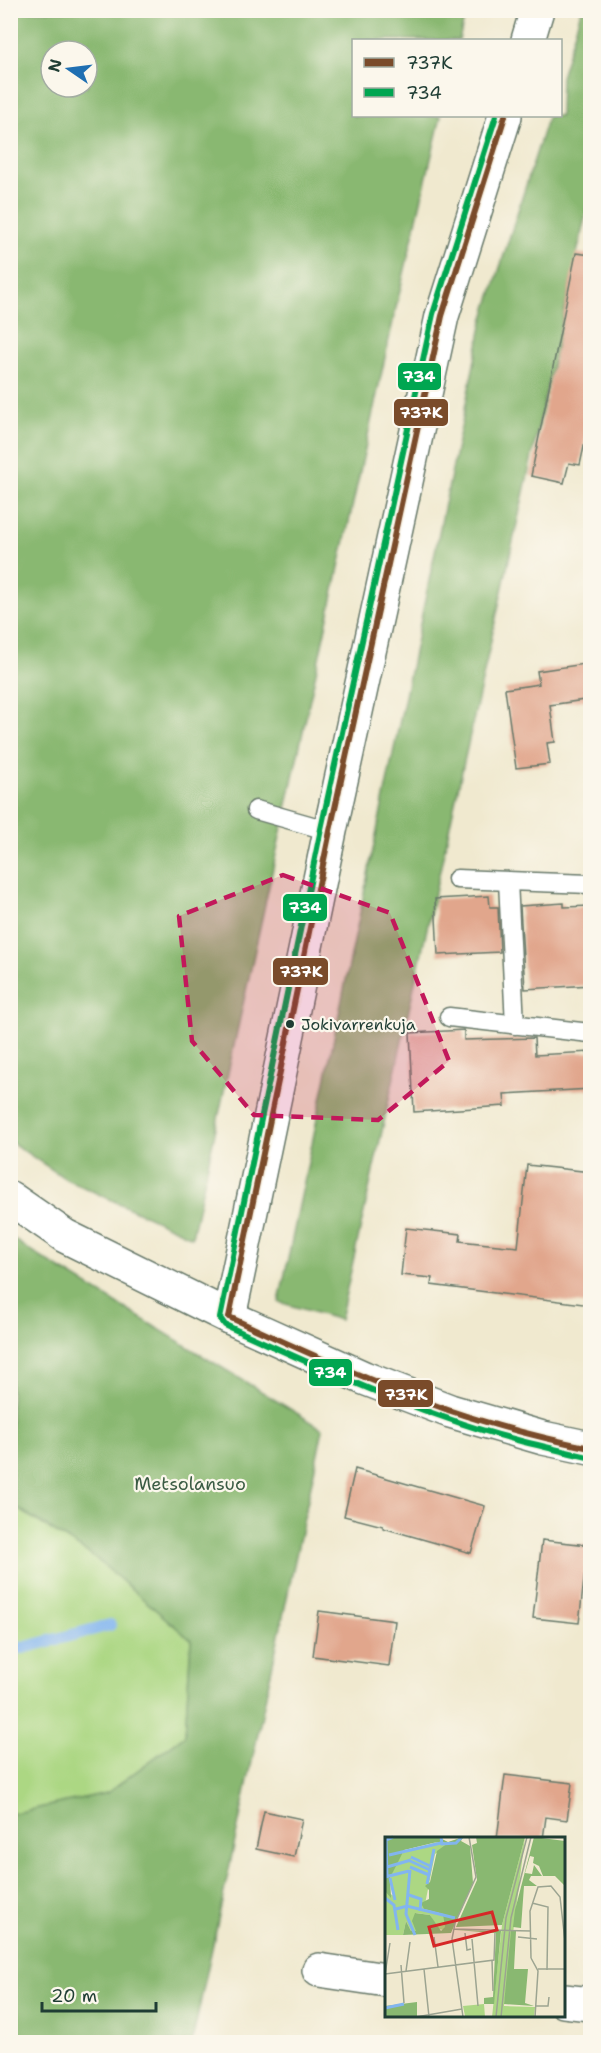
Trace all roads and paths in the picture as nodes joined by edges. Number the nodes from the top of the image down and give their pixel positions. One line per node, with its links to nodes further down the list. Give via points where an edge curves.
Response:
1 (537, 10): 2 (street)
2 (528, 39)
3 (505, 117): 5 (street, via 442,316)
4 (256, 810): 5 (lane)
5 (330, 831): 13 (street)
6 (457, 879): 7 (lane)
7 (508, 881): 8 (lane); 10 (lane)
8 (591, 884)
9 (449, 1017): 10 (lane)
10 (515, 1025): 11 (lane)
11 (591, 1033)
12 (10, 1198): 13 (street, via 65,1236)
13 (230, 1317): 14 (street, via 364,1378 450,1411)
14 (591, 1448)
15 (319, 1970): 16 (street)
16 (385, 1980)
17 (565, 2001): 18 (street)
18 (591, 2004)

